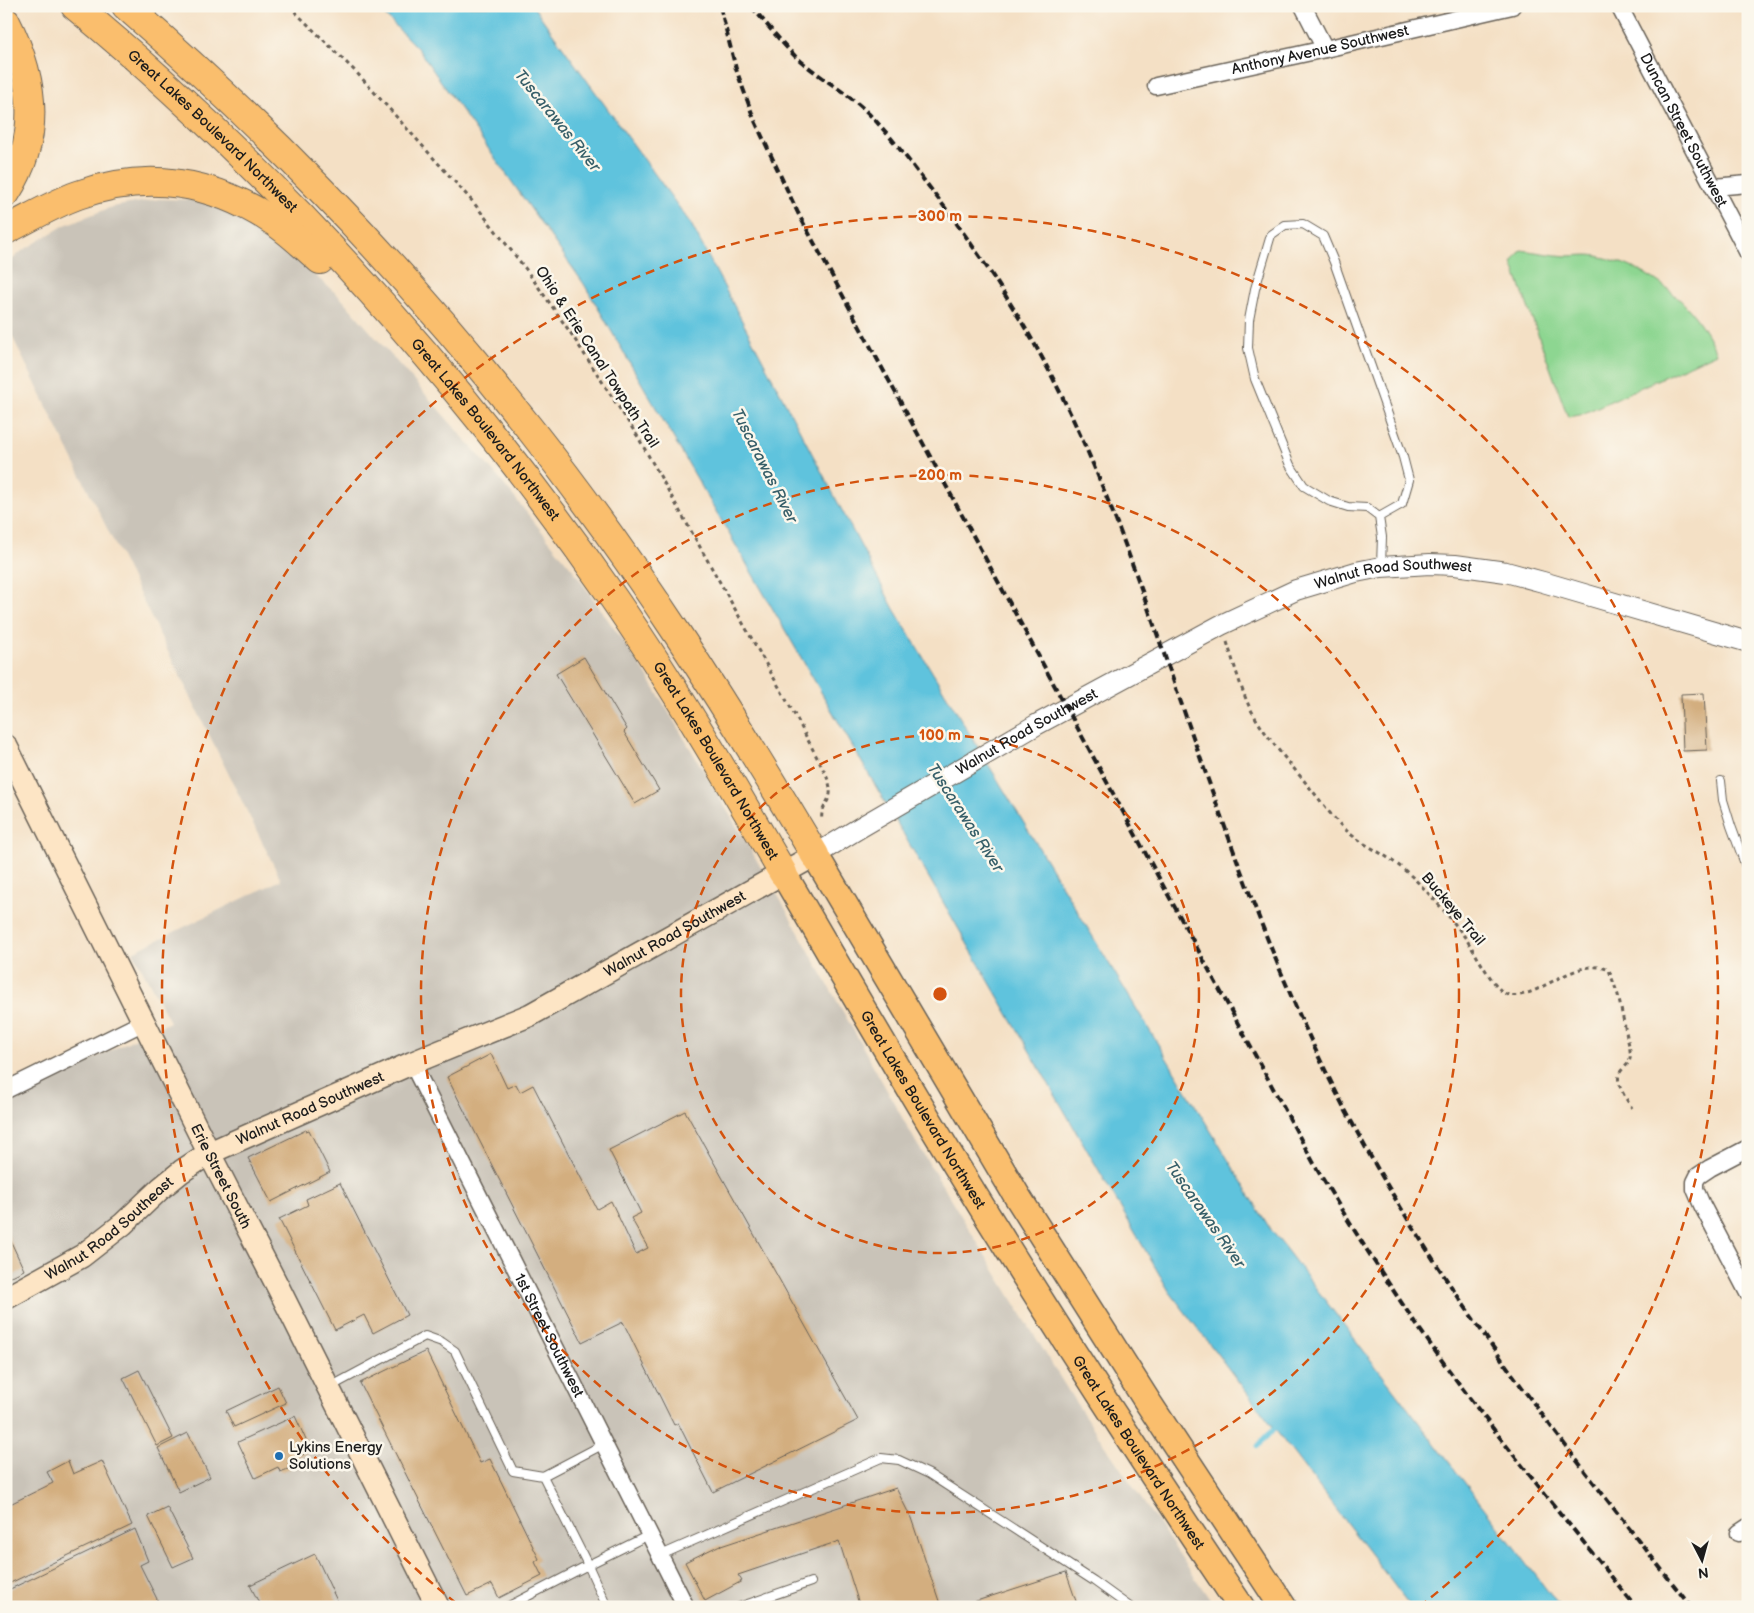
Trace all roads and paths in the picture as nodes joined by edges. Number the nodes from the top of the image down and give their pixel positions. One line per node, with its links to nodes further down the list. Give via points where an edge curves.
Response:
1 (75, 6): 15 (highway, Great Lakes Boulevard Northwest, via 154,74 267,181)
2 (126, 6): 23 (highway, via 227,96 300,168 372,243 483,370 646,587 711,684)
3 (289, 6): 22 (path, Ohio & Erie Canal Towpath Trail, via 358,73 473,202 524,268 613,396 675,500 823,769 830,784 830,795 821,814)
4 (1303, 6): 8 (street)
5 (1512, 6): 8 (street, Anthony Avenue Southwest)
6 (1619, 6): 11 (street, Duncan Street Southwest)
7 (6, 22): 12 (highway, via 26,71 31,113 27,147)
8 (1325, 50): 9 (street, Anthony Avenue Southwest)
9 (1156, 86)
10 (1748, 184): 11 (street)
11 (1714, 187): 14 (street, Duncan Street Southwest)
12 (6, 193)
13 (6, 230): 15 (highway, via 54,206 102,188 153,181 204,188 252,208 275,222)
14 (1748, 253)
15 (435, 365): 25 (highway, Great Lakes Boulevard Northwest, via 508,453 615,600 665,676)
16 (1379, 517): 16 (lane, via 1367,508 1329,501 1304,486 1290,465 1255,379 1248,348 1255,289 1271,235 1285,225 1303,224 1323,236 1403,457 1409,480 1402,504); 17 (lane)
17 (1381, 567): 19 (street, Walnut Road Southwest, via 1455,565 1506,572); 23 (street, Walnut Road Southwest, via 1338,576 1296,590 1221,625 1036,725)
18 (1226, 642): 29 (path, Buckeye Trail, via 1250,708 1284,756 1347,831 1391,860 1438,903 1502,992 1510,996 1522,994 1593,966 1609,970 1631,1058 1618,1076 1622,1092)
19 (1748, 642)
20 (9, 760): 26 (main road, Erie Street South)
21 (1721, 781): 24 (lane, via 1731,829)
22 (822, 822)
23 (815, 855): 25 (main road, Walnut Road Southwest); 48 (highway, via 1017,1196)
24 (1748, 872)
25 (783, 873): 27 (main road, Walnut Road Southwest, via 530,1015); 47 (highway, Great Lakes Boulevard Northwest, via 1025,1276)
26 (144, 1022): 28 (street); 31 (main road, Erie Street South)
27 (412, 1063): 31 (main road, Walnut Road Southwest); 35 (street, 1st Street Southwest)
28 (6, 1090)
29 (1632, 1108)
30 (1748, 1148): 32 (street, via 1710,1168 1694,1182 1702,1205)
31 (209, 1153): 33 (main road, Walnut Road Southeast, via 175,1176 82,1256); 34 (main road, Erie Street South)
32 (1748, 1293)
33 (6, 1298)
34 (329, 1388): 36 (lane, via 425,1336 442,1342 456,1351 513,1471); 41 (main road, Erie Street South)
35 (604, 1444): 36 (lane); 37 (street, 1st Street Southwest)
36 (544, 1476): 39 (lane)
37 (651, 1534): 38 (street, 1st Street Southwest); 39 (lane)
38 (660, 1555): 44 (street, 1st Street Southwest); 46 (lane, via 881,1458 899,1460 929,1474)
39 (588, 1565): 42 (lane); 43 (lane)
40 (811, 1582): 45 (lane)
41 (438, 1607)
42 (507, 1607)
43 (607, 1607)
44 (686, 1607)
45 (739, 1607)
46 (1130, 1607)
47 (1241, 1607)
48 (1283, 1607)

